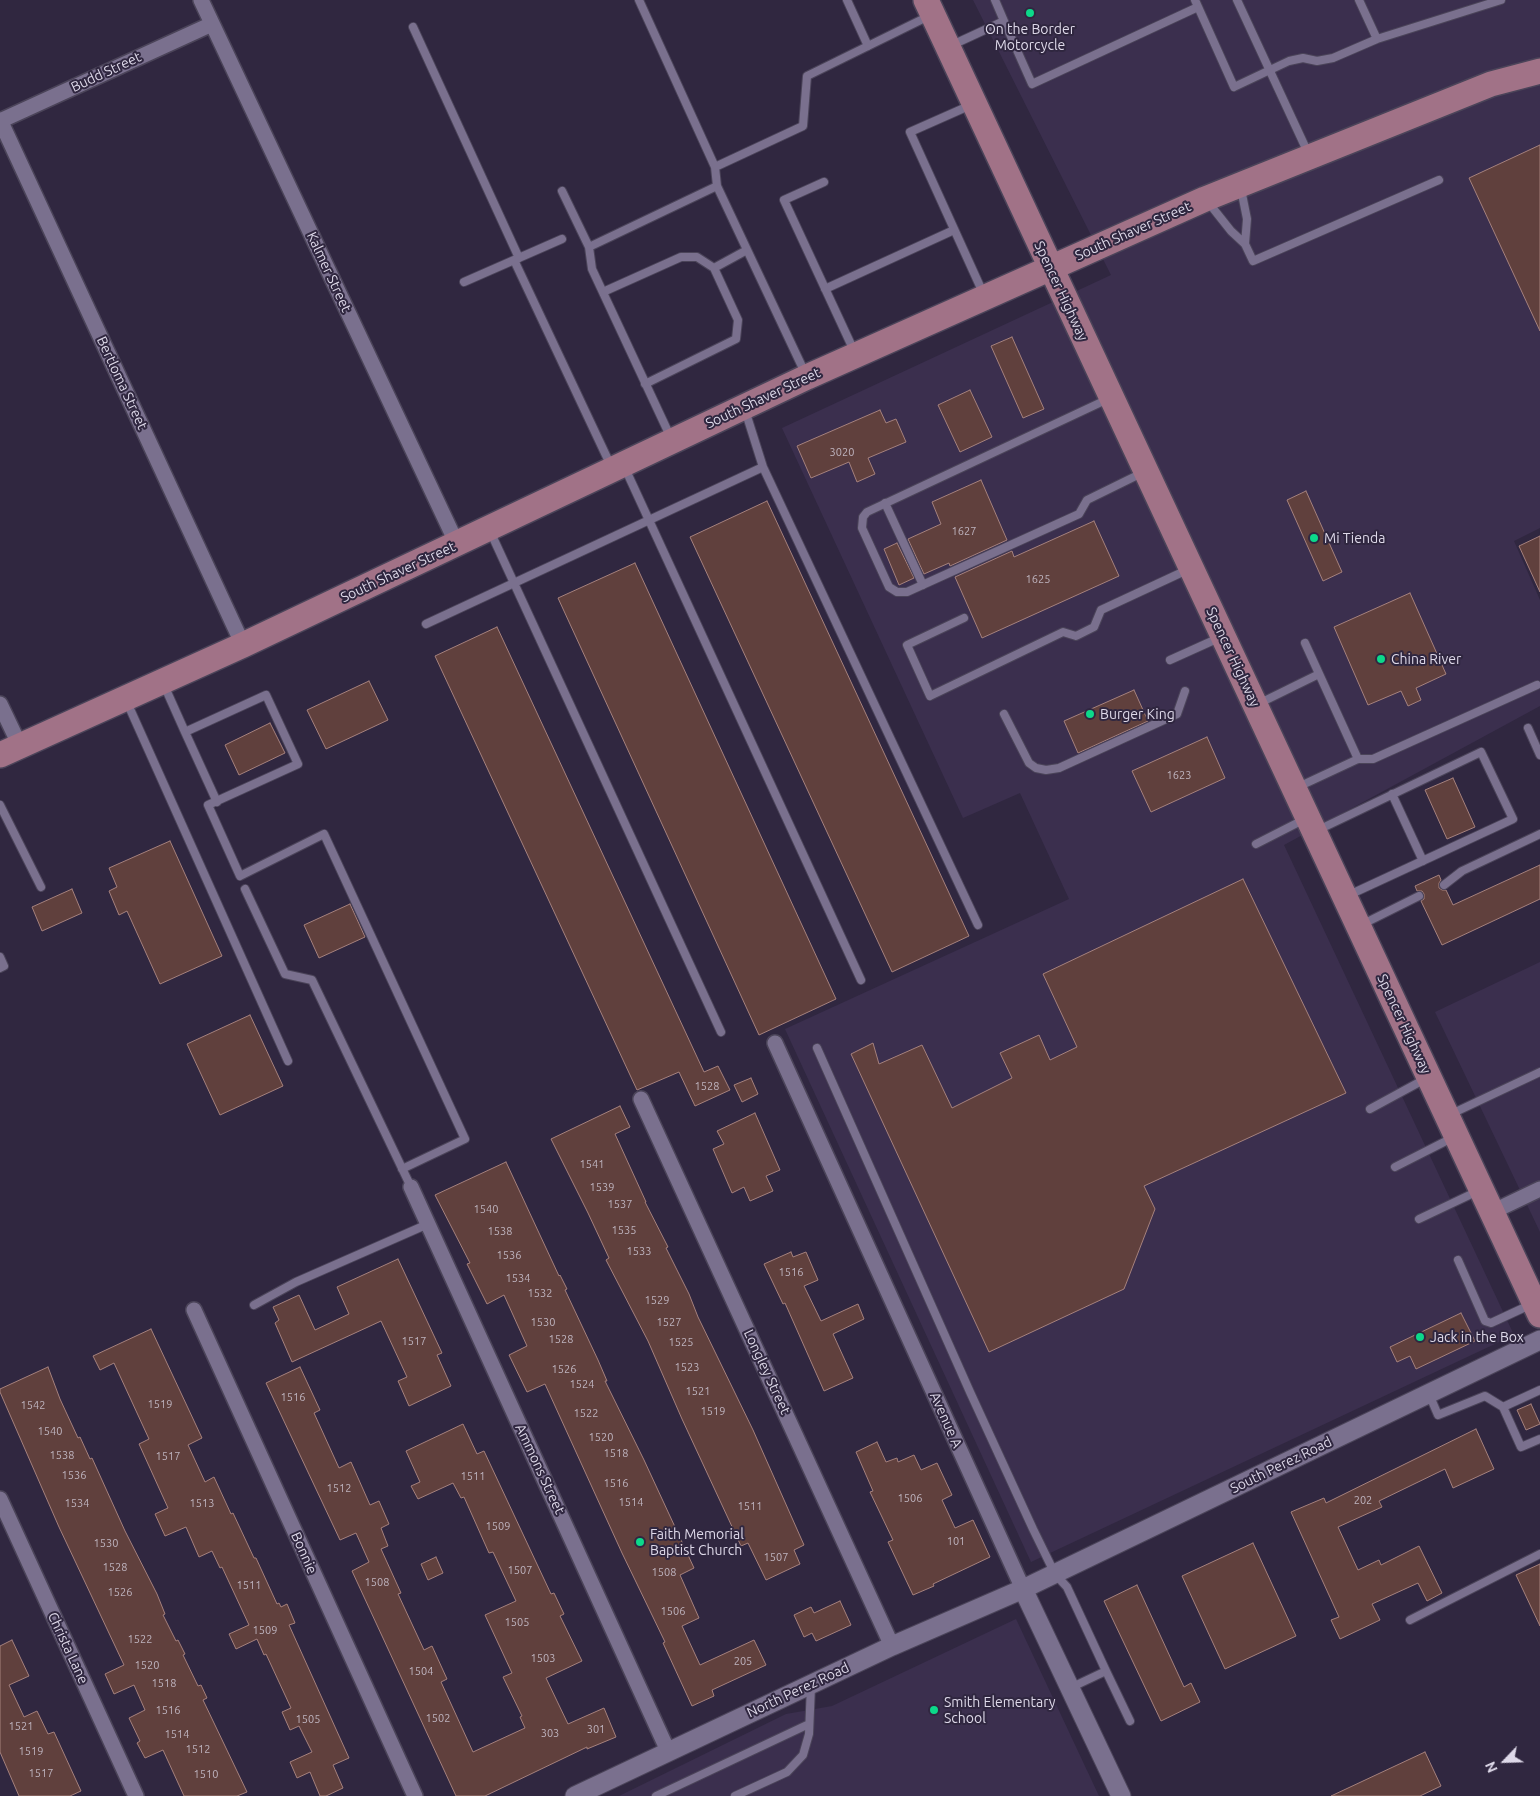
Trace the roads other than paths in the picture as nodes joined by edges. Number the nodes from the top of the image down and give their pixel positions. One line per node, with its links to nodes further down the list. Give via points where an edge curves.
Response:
1 (201, 0): 11 (street, Kalmer Street)
2 (639, 0): 21 (lane)
3 (847, 0): 14 (lane)
4 (995, 0): 10 (lane)
5 (1237, 0): 16 (lane)
6 (1359, 0): 13 (lane)
7 (1501, 0): 13 (lane)
8 (1197, 3): 10 (lane, via 1032,84); 16 (lane, via 1234,87)
9 (929, 7): 14 (lane); 15 (main road, Spencer Highway)
10 (1004, 21): 15 (lane)
11 (212, 24): 19 (street, Budd Street); 52 (street, Kalmer Street)
12 (413, 27): 33 (lane)
13 (1377, 39): 16 (lane, via 1333,58 1289,60)
14 (868, 46): 21 (lane, via 807,76 803,126)
15 (948, 47): 18 (main road, Spencer Highway)
16 (1270, 71): 20 (lane)
17 (1540, 71): 20 (main road, South Shaver Street, via 1491,84)
18 (974, 104): 28 (lane, via 910,132); 35 (main road, Spencer Highway)
19 (0, 121): 60 (street, Bertloma Street)
20 (1310, 157): 24 (main road, South Shaver Street)
21 (715, 167): 25 (lane)
22 (1439, 180): 30 (lane, via 1253,261)
23 (824, 182): 37 (lane, via 784,200)
24 (1240, 184): 27 (main road, South Shaver Street); 30 (lane, via 1247,219)
25 (717, 186): 31 (lane); 32 (lane)
26 (562, 191): 31 (lane)
27 (1205, 199): 30 (lane, via 1230,231); 35 (main road, South Shaver Street)
28 (954, 230): 37 (lane); 39 (lane)
29 (562, 239): 33 (lane)
30 (1245, 244)
31 (589, 247): 38 (lane, via 592,269)
32 (747, 250): 34 (lane); 41 (lane)
33 (516, 259): 36 (lane); 46 (lane)
34 (714, 268): 38 (lane, via 697,256 681,256); 42 (lane, via 738,320 736,339)
35 (1050, 268): 39 (main road, South Shaver Street); 43 (main road, Spencer Highway)
36 (464, 282)
37 (826, 289): 40 (lane)
38 (603, 292): 42 (lane)
39 (984, 297): 40 (main road, South Shaver Street)
40 (856, 355): 41 (main road, South Shaver Street)
41 (807, 377): 44 (main road, South Shaver Street)
42 (645, 384): 45 (lane)
43 (1111, 397): 48 (main road, Spencer Highway); 49 (lane)
44 (744, 407): 45 (main road, South Shaver Street); 47 (lane)
45 (672, 441): 46 (main road, South Shaver Street)
46 (618, 467): 50 (lane); 51 (main road, South Shaver Street)
47 (763, 468): 50 (lane); 88 (lane)
48 (1145, 471): 53 (main road, Spencer Highway); 55 (lane, via 1087,500 1078,514)
49 (885, 503): 55 (lane); 55 (lane, via 867,512 862,528 885,579 897,592 907,592)
50 (649, 520): 54 (lane); 92 (lane)
51 (489, 529): 52 (main road, South Shaver Street); 54 (lane)
52 (457, 544): 60 (main road, South Shaver Street)
53 (1191, 568): 56 (lane, via 1101,610 1094,628 1076,636 1063,632 930,696 907,645); 58 (main road, Spencer Highway)
54 (514, 583): 57 (lane); 93 (lane)
55 (922, 585)
56 (964, 618)
57 (426, 624)
58 (1222, 636): 61 (lane); 68 (main road, Spencer Highway)
59 (1305, 643): 62 (lane)
60 (244, 645): 63 (main road, South Shaver Street)
61 (1170, 660)
62 (1319, 674): 68 (lane); 74 (lane)
63 (163, 682): 66 (main road, South Shaver Street); 71 (lane)
64 (1537, 685): 74 (lane, via 1373,760)
65 (1186, 691): 69 (lane, via 1177,714 1059,768 1046,770 1028,763)
66 (125, 699): 72 (main road, South Shaver Street); 96 (lane)
67 (0, 704): 72 (street)
68 (1255, 706): 75 (main road, Spencer Highway)
69 (1004, 714)
70 (1528, 728): 73 (lane)
71 (185, 732): 77 (lane); 77 (lane, via 266,695 298,764)
72 (10, 751)
73 (1540, 755)
74 (1358, 759): 75 (lane)
75 (1294, 789): 79 (main road, Spencer Highway)
76 (1392, 794): 79 (lane); 82 (lane); 82 (lane, via 1481,752 1513,819)
77 (216, 802): 103 (lane, via 208,805 240,876 324,834 464,1139)
78 (0, 804): 84 (lane)
79 (1311, 825): 81 (lane); 87 (main road, Spencer Highway)
80 (1540, 834): 83 (lane, via 1462,870)
81 (1256, 844)
82 (1423, 861): 87 (lane)
83 (1444, 885)
84 (41, 887)
85 (245, 890): 103 (lane, via 285,974 312,980)
86 (1419, 896): 89 (lane)
87 (1345, 897): 89 (main road, Spencer Highway)
88 (978, 925)
89 (1358, 926): 98 (main road, Spencer Highway)
90 (0, 957): 91 (lane, via 4,966)
91 (0, 968)
92 (861, 980)
93 (721, 1032)
94 (775, 1043): 121 (street, Avenue A)
95 (817, 1048): 120 (lane)
96 (288, 1061)
97 (1540, 1072): 101 (lane)
98 (1429, 1077): 100 (lane); 101 (main road, Spencer Highway)
99 (641, 1099): 123 (street, Longley Street)
100 (1370, 1110)
101 (1452, 1126): 102 (lane); 106 (main road, Spencer Highway)
102 (1395, 1167)
103 (402, 1169): 104 (lane)
104 (411, 1187): 108 (street, Ammons Street)
105 (1540, 1189): 106 (street)
106 (1487, 1201): 107 (lane); 111 (main road, Spencer Highway)
107 (1418, 1219)
108 (428, 1224): 110 (lane, via 296,1282); 129 (street, Ammons Street)
109 (1458, 1260): 111 (lane, via 1485,1321 1491,1323)
110 (254, 1305)
111 (1537, 1309)
112 (194, 1310): 131 (street, Bonnie)
113 (1540, 1340): 115 (street, South Perez Road)
114 (1540, 1390): 116 (lane)
115 (1429, 1394): 116 (lane, via 1438,1415 1484,1396); 120 (street, South Perez Road)
116 (1503, 1407): 117 (lane, via 1522,1447)
117 (1540, 1439)
118 (0, 1499): 130 (street, Christa Lane)
119 (1540, 1554): 122 (lane)
120 (1054, 1574): 121 (street, South Perez Road); 124 (lane, via 1067,1587)
121 (1023, 1589): 123 (street, North Perez Road); 126 (street, Avenue A)
122 (1410, 1620)
123 (892, 1646): 125 (street, North Perez Road)
124 (1106, 1671): 126 (lane); 127 (lane)
125 (810, 1684): 128 (lane); 129 (street, North Perez Road)
126 (1070, 1688): 135 (street, Avenue A)
127 (1130, 1721)
128 (809, 1724): 133 (lane); 134 (lane, via 803,1755 787,1772)
129 (668, 1751): 132 (street, North Perez Road)
130 (136, 1796)
131 (415, 1796)
132 (575, 1796)
133 (656, 1796)
134 (735, 1796)
135 (1121, 1796)

